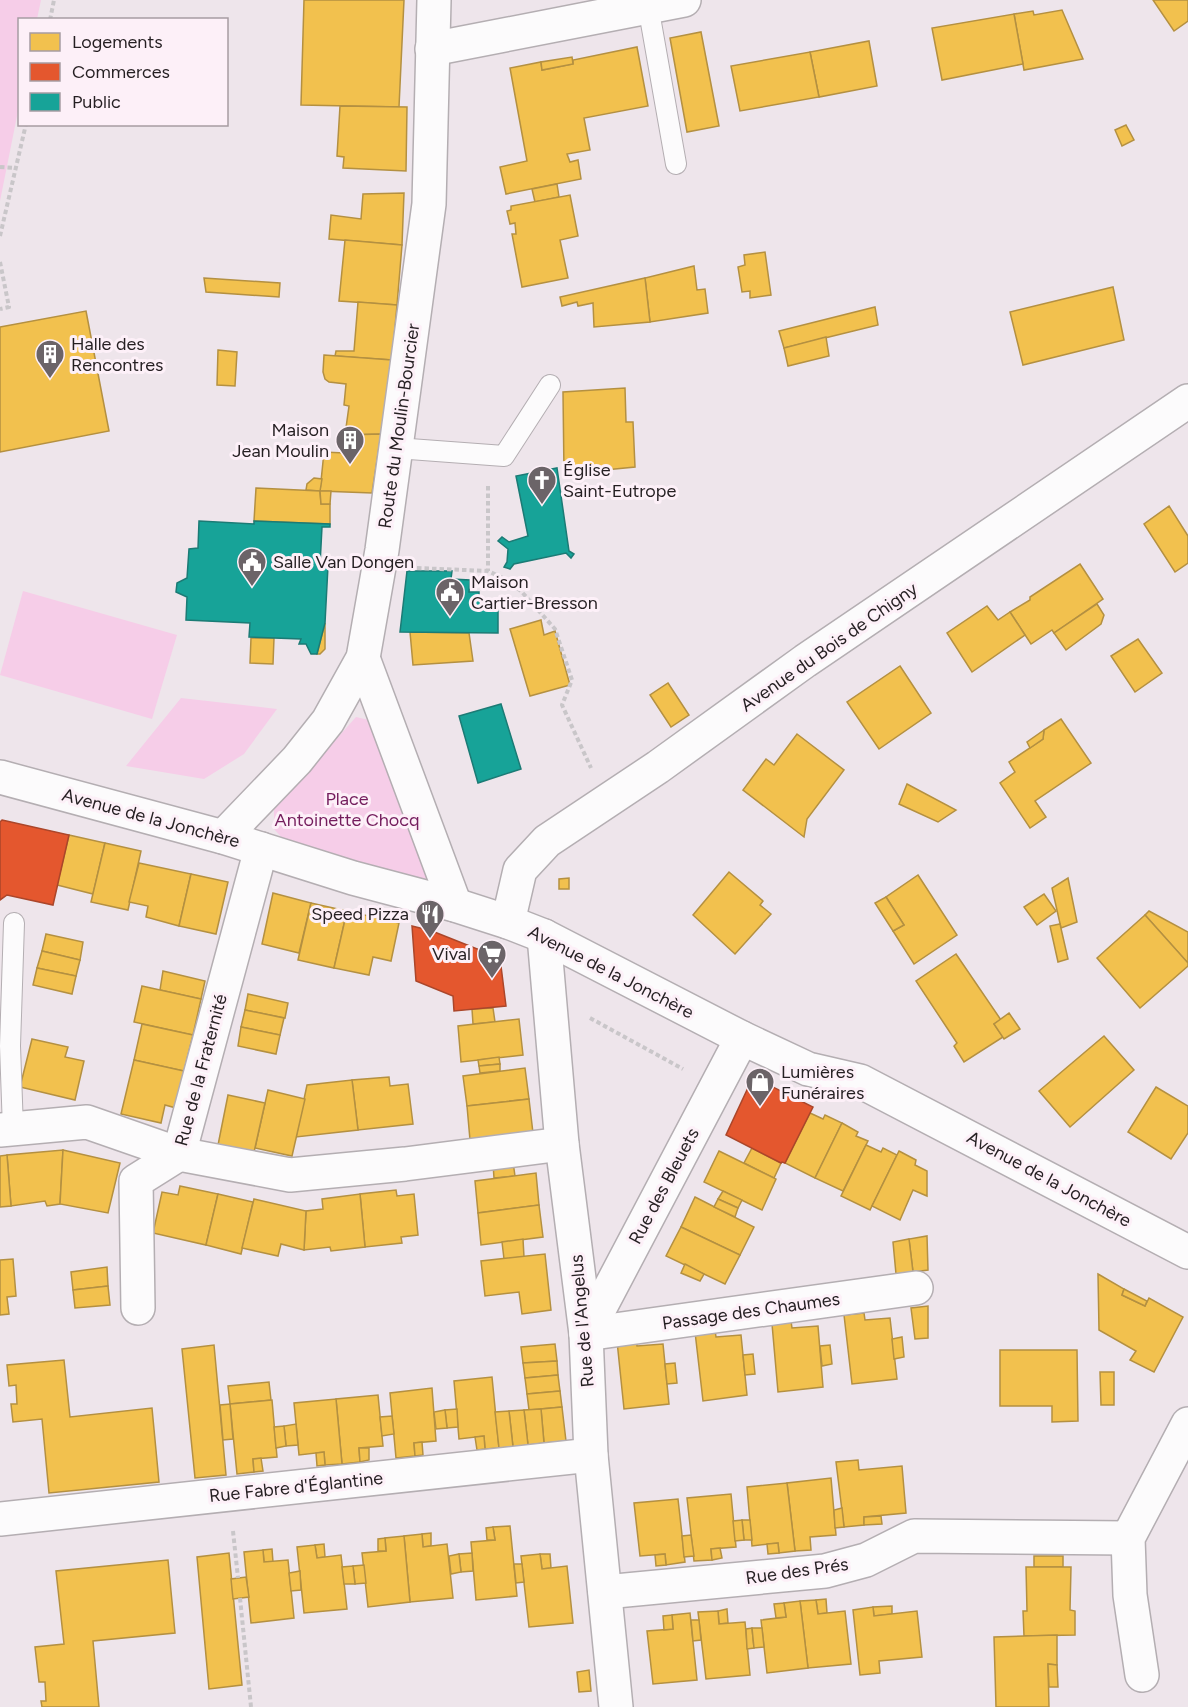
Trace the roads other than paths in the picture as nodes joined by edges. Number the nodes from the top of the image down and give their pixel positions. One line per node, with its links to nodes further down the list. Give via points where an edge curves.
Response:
1 (434, 0): 4 (street, Route du Moulin-Bourcier)
2 (684, 0): 3 (street)
3 (647, 3): 4 (street); 5 (lane)
4 (432, 49): 8 (street, Route du Moulin-Bourcier, via 429,204)
5 (676, 164)
6 (550, 385): 8 (lane, via 504,456)
7 (1188, 401): 14 (street, Avenue du Bois de Chigny, via 547,841 520,870)
8 (396, 448): 9 (street, Route du Moulin-Bourcier)
9 (363, 658): 11 (street, Route du Moulin-Bourcier, via 328,721 297,760); 13 (street)
10 (0, 777): 11 (street, Avenue de la Jonchère)
11 (223, 837): 12 (street, Avenue de la Jonchère)
12 (261, 849): 13 (street, Avenue de la Jonchère); 20 (street, Rue de la Fraternité)
13 (455, 905): 14 (street, Avenue de la Jonchère)
14 (508, 922): 16 (street, Avenue de la Jonchère)
15 (14, 923): 18 (lane)
16 (544, 936): 17 (street, Avenue de la Jonchère); 19 (street, Rue de l'Angelus)
17 (742, 1038): 21 (street, Avenue de la Jonchère, via 808,1070 860,1081); 24 (street, Rue des Bleuets)
18 (6, 1129): 20 (street, via 87,1122)
19 (562, 1144): 20 (street, via 290,1175); 24 (street, Rue de l'Angelus)
20 (179, 1154): 23 (street, Rue de la Fraternité, via 136,1181)
21 (1188, 1252)
22 (916, 1288): 24 (street, Passage des Chaumes)
23 (138, 1308)
24 (586, 1334): 26 (street, Rue de l'Angelus)
25 (1188, 1424): 28 (street)
26 (591, 1455): 27 (street, Rue Fabre d'Églantine); 29 (street, Rue de l'Angelus)
27 (0, 1520)
28 (1128, 1538): 29 (street, Rue des Prés, via 914,1536 866,1560 825,1571); 30 (street, via 1130,1595)
29 (605, 1592): 31 (street, Rue de l'Angelus)
30 (1142, 1675)
31 (616, 1707)

